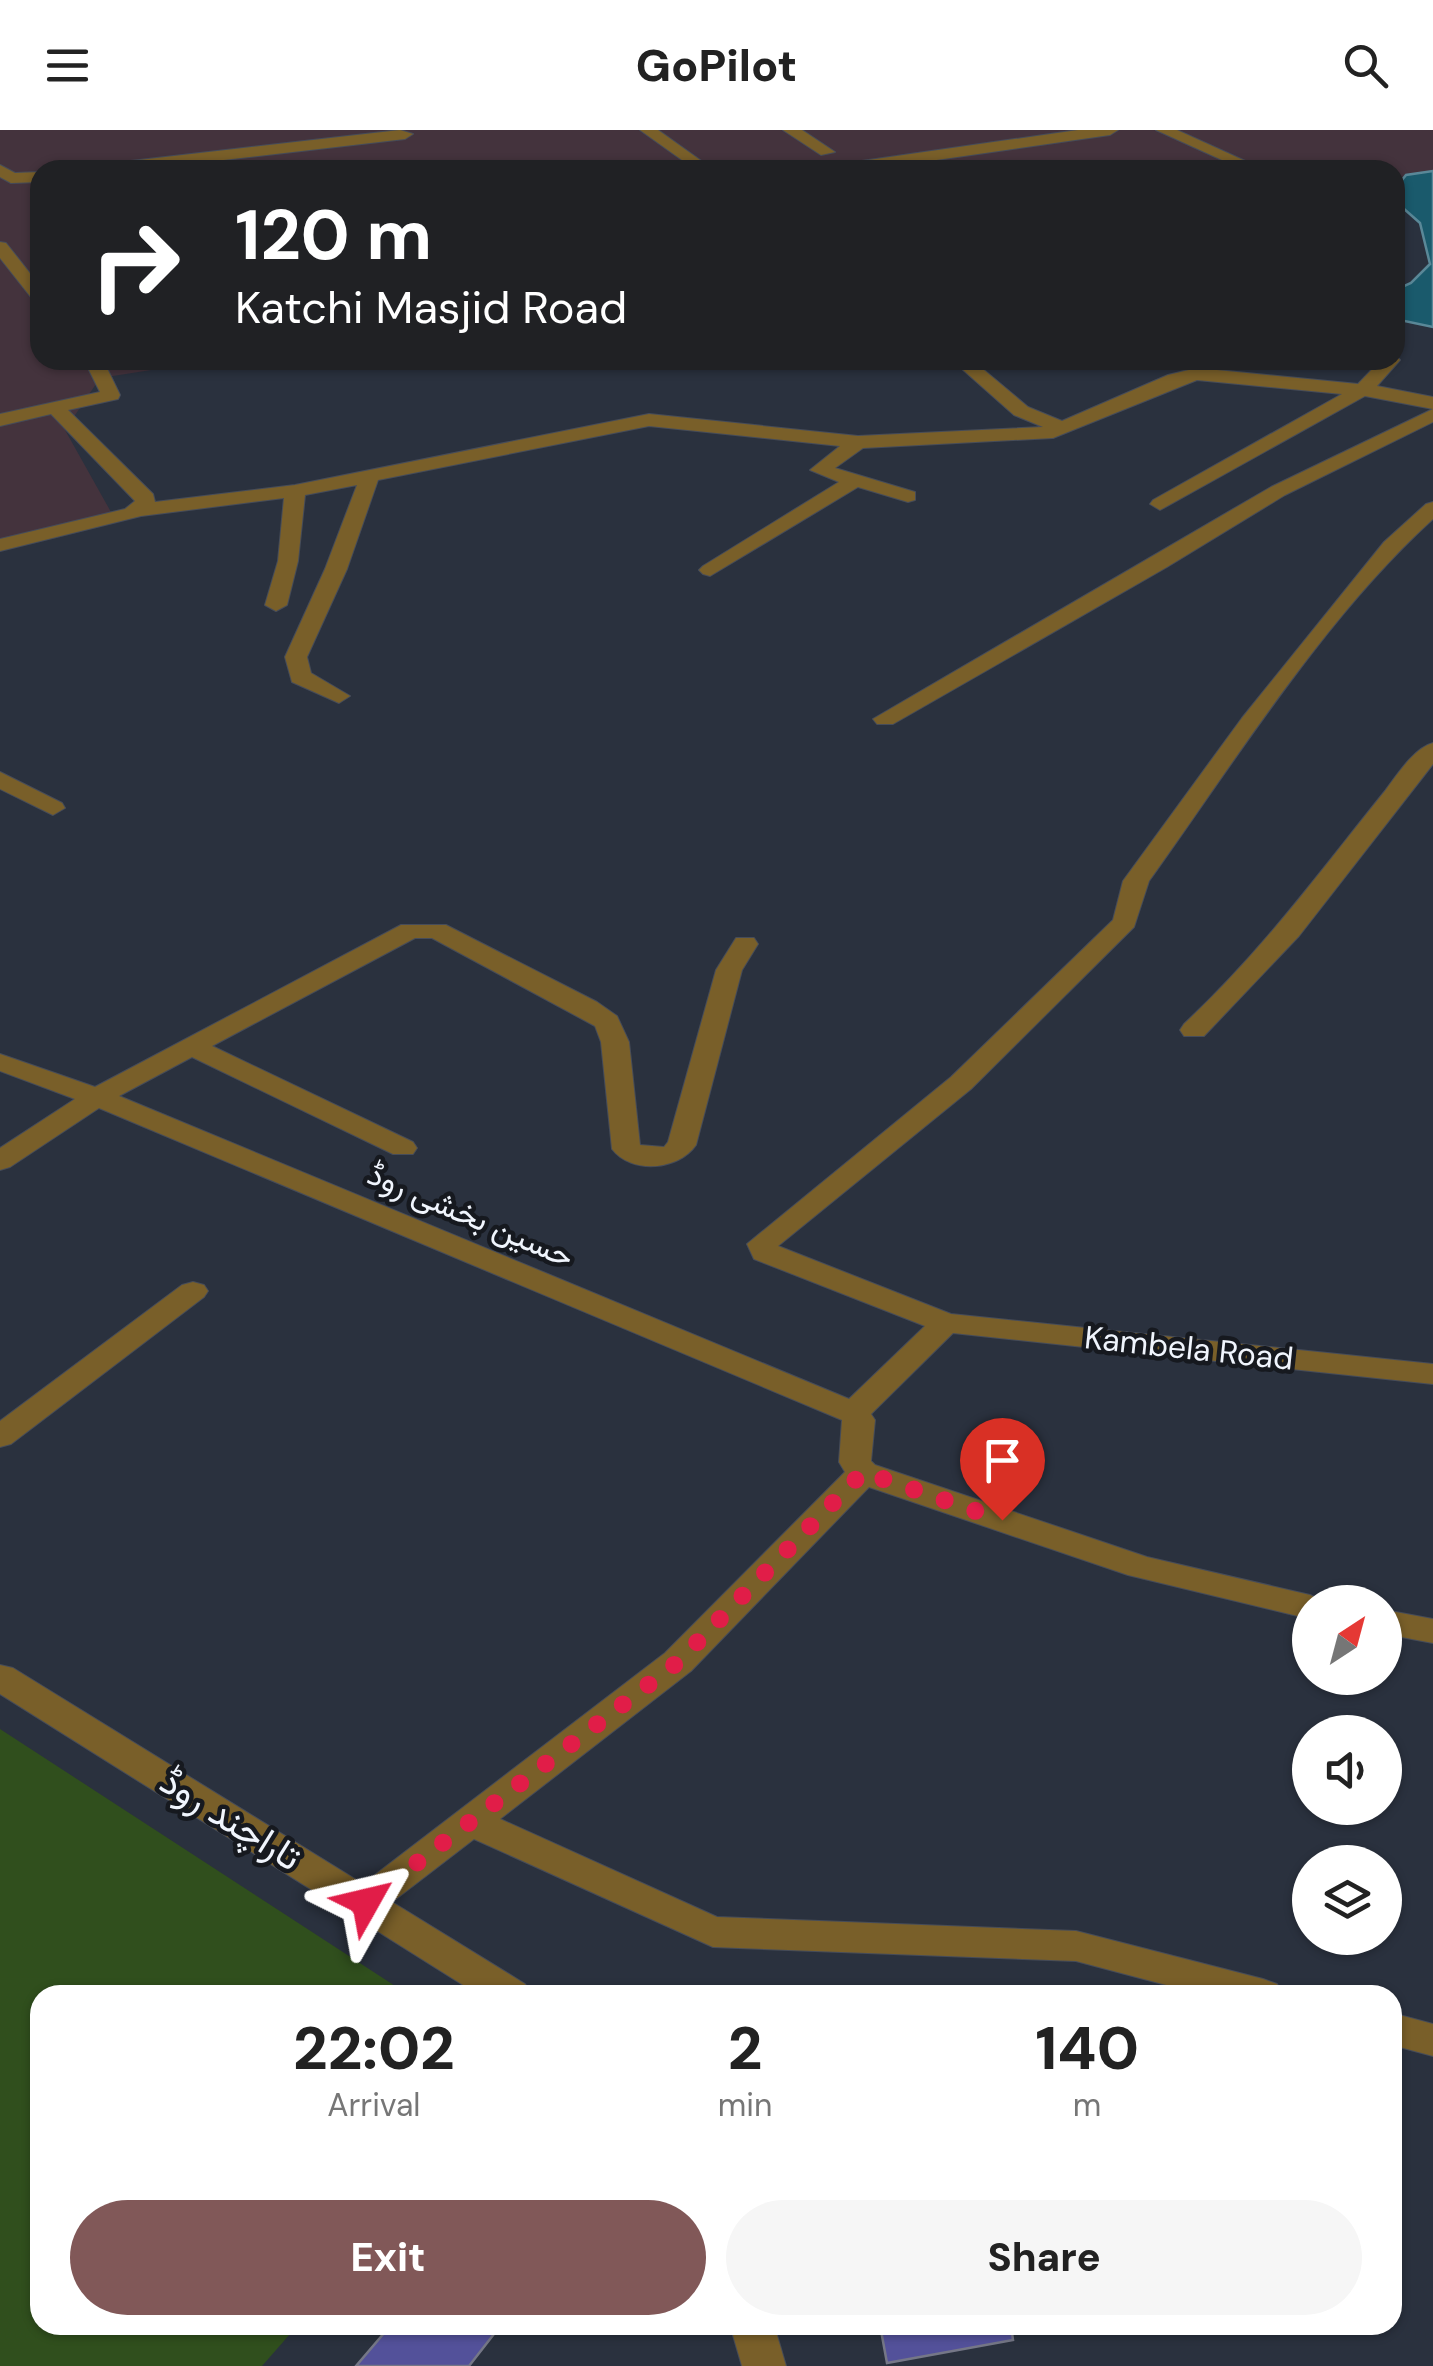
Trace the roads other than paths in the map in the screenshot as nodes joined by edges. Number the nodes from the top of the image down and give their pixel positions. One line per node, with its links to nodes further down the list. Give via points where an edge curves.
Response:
1 (399, 130): 7 (street, via 404,134)
2 (648, 130): 8 (street)
3 (790, 130): 6 (street)
4 (1110, 130): 9 (street)
5 (1164, 130): 10 (street)
6 (827, 152)
7 (184, 160)
8 (692, 160)
9 (903, 160)
10 (1234, 160)
11 (1, 171): 12 (street)
12 (30, 177)
13 (0, 248): 14 (street)
14 (8, 267): 15 (street)
15 (30, 284)
16 (102, 370): 23 (street, via 111,395)
17 (973, 370): 26 (street, via 1021,411)
18 (1280, 370): 20 (street)
19 (1381, 370): 21 (street)
20 (1270, 380): 21 (street); 26 (street, via 1186,375)
21 (1363, 390): 22 (street); 30 (street)
22 (1433, 403)
23 (57, 410): 25 (street); 36 (street, via 146,498)
24 (1433, 415): 33 (street)
25 (0, 420)
26 (1065, 429): 27 (street)
27 (858, 442): 28 (street, via 661,419); 29 (street, via 820,470)
28 (370, 476): 31 (street); 40 (street, via 296,657 300,677)
29 (854, 481): 32 (street); 38 (street)
30 (1195, 483): 33 (street); 34 (street)
31 (295, 491): 36 (street); 39 (street)
32 (908, 496)
33 (1260, 502): 41 (street)
34 (1160, 504)
35 (1433, 508): 53 (street, Kambela Road, via 1353,590 1250,723 1136,881 1125,922 962,1083 762,1244 765,1252)
36 (140, 510): 37 (street)
37 (0, 545)
38 (710, 570)
39 (276, 606)
40 (339, 696)
41 (884, 719)
42 (1433, 750): 46 (street, via 1243,985)
43 (0, 779): 44 (street)
44 (53, 808)
45 (745, 944): 47 (street, via 729,970 682,1146 672,1155 640,1157 626,1149 607,1022 437,930 410,930)
46 (1194, 1030)
47 (192, 1046): 49 (street); 50 (street)
48 (0, 1062): 49 (street, حسین بخشی روڈ)
49 (97, 1097): 51 (street); 55 (street, حسین بخشی روڈ)
50 (403, 1148)
51 (0, 1160)
52 (193, 1291): 56 (street)
53 (946, 1323): 54 (street, Kambela Road); 55 (street)
54 (1433, 1374)
55 (853, 1414): 57 (street, via 860,1420 855,1462)
56 (0, 1437)
57 (863, 1472): 58 (street, via 1140,1567); 62 (street, via 678,1662)
58 (1292, 1604)
59 (1402, 1625): 60 (street)
60 (1433, 1630)
61 (0, 1677): 63 (street, تاراچند روڈ)
62 (471, 1822): 63 (street); 65 (street, via 713,1932 1076,1946)
63 (366, 1902): 64 (street, تاراچند روڈ)
64 (495, 1985)
65 (1225, 1985)
66 (1402, 2032): 67 (street)
67 (1433, 2040)
68 (755, 2335): 69 (street)
69 (764, 2366)

